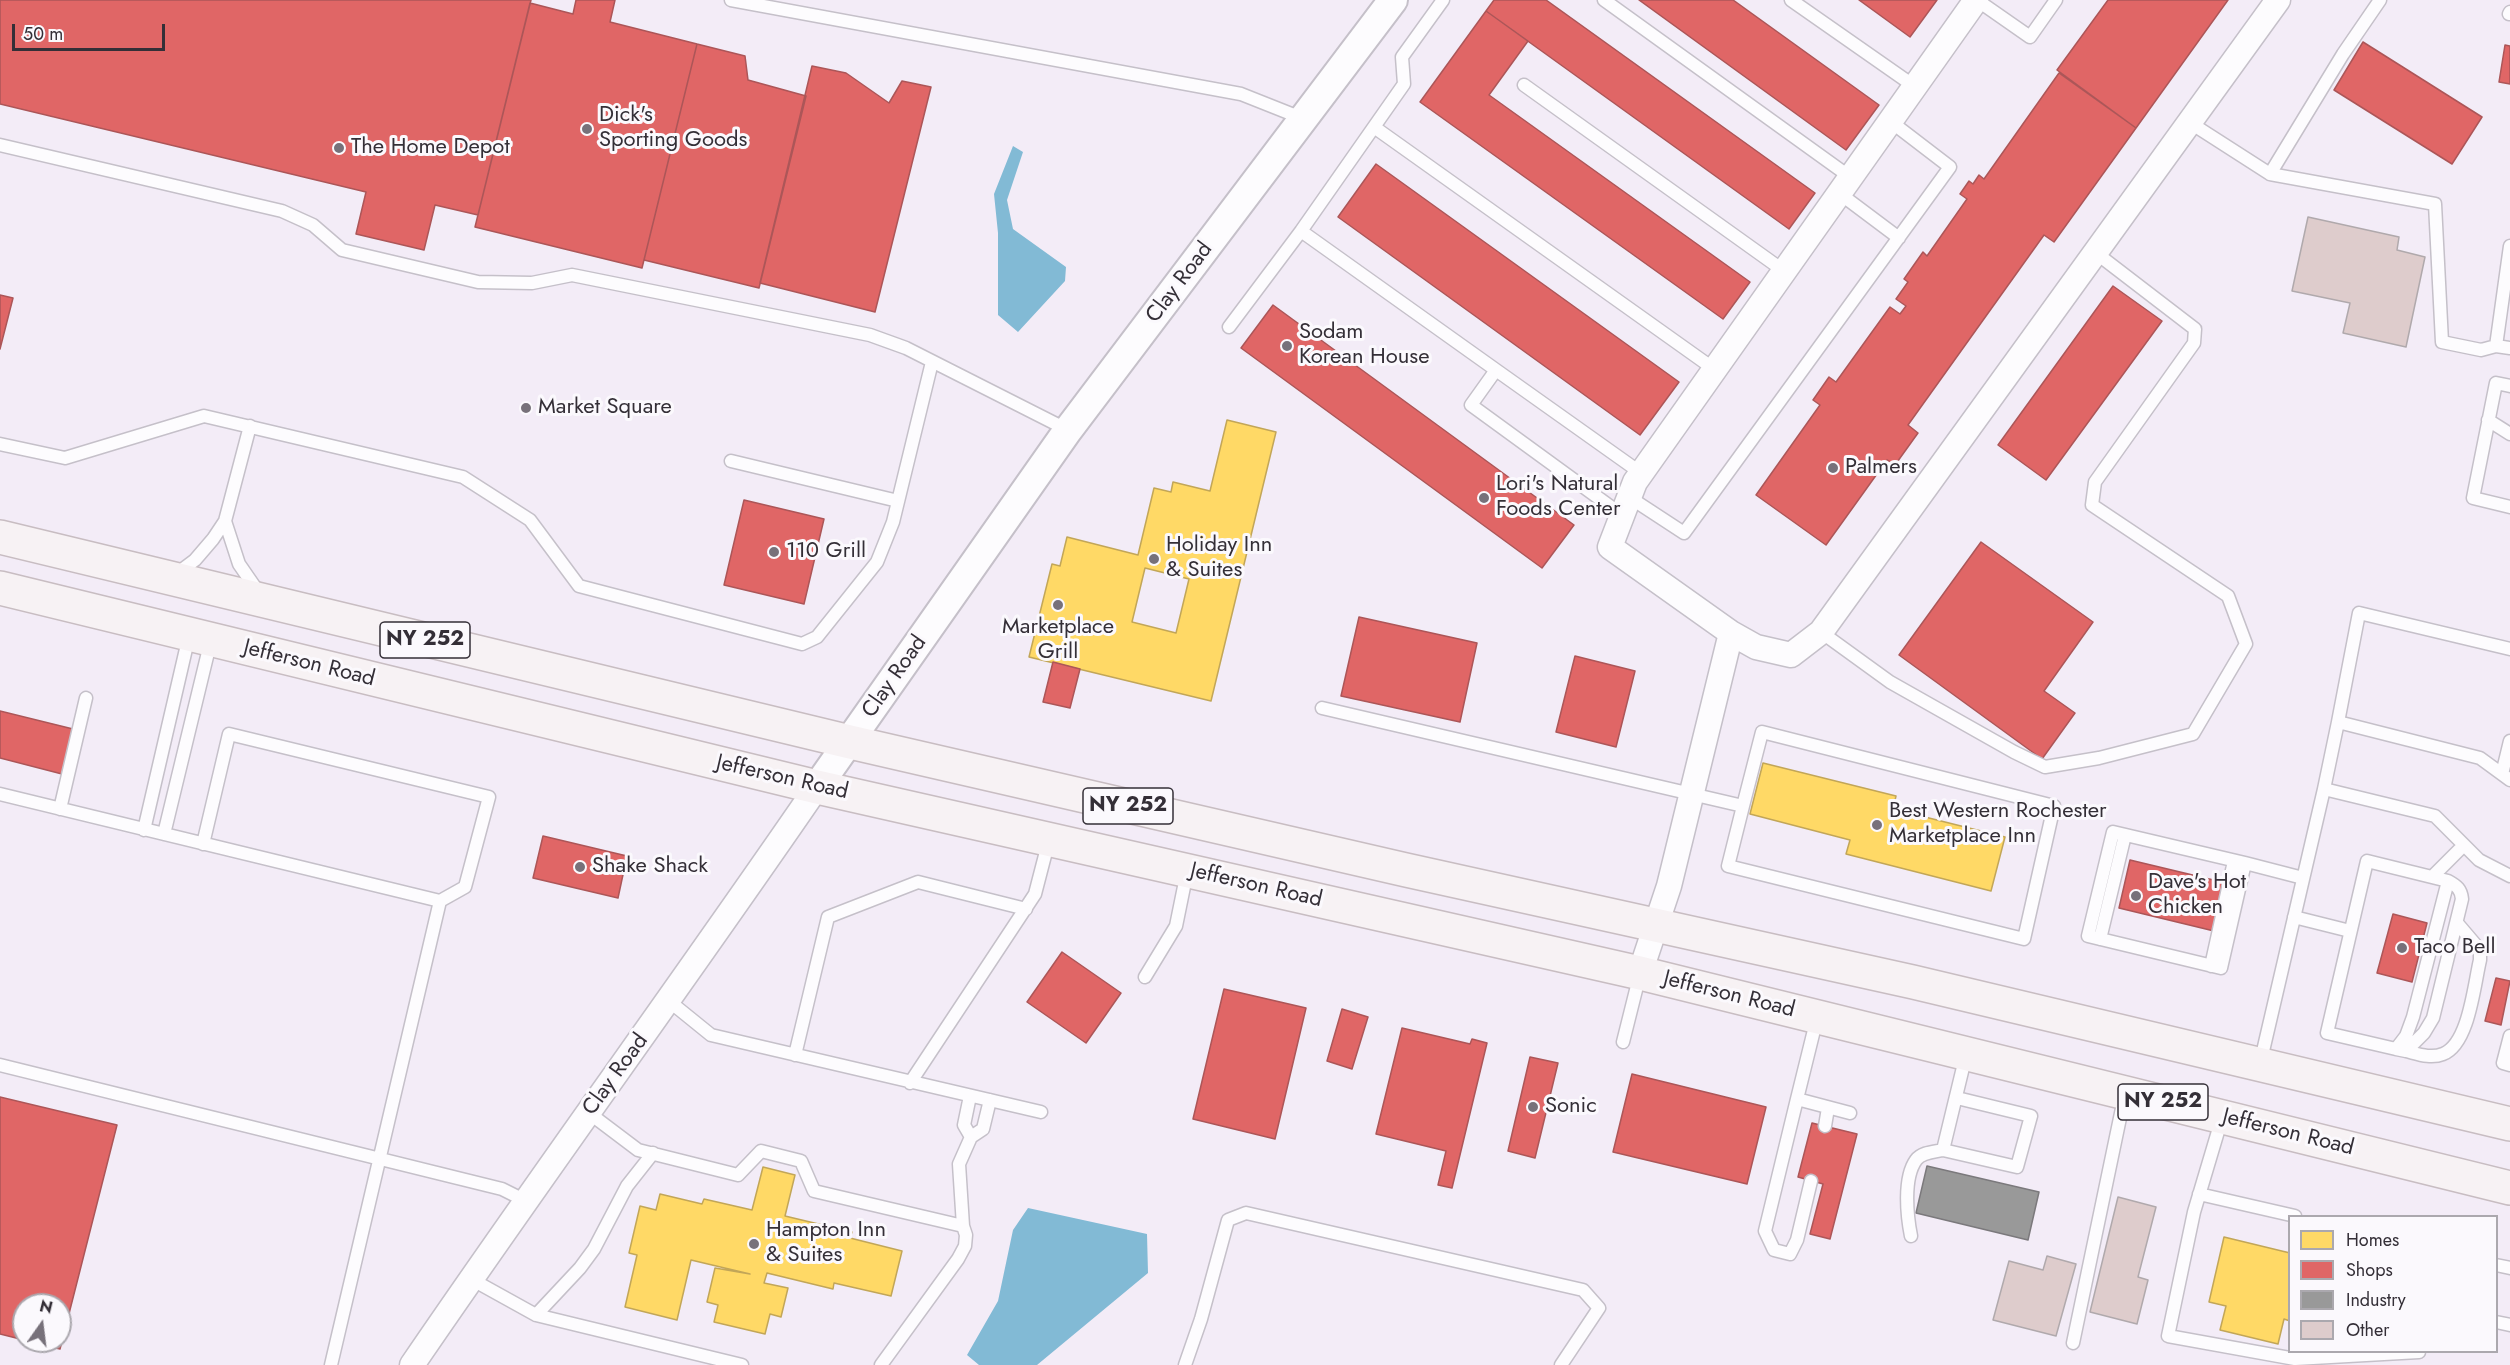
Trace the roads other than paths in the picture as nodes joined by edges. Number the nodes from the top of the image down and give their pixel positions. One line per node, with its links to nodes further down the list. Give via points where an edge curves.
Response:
1 (731, 0): 12 (lane, via 1241,94)
2 (1393, 0): 12 (street, Clay Road)
3 (1443, 0): 15 (lane, via 1401,57 1404,84)
4 (1604, 0): 18 (lane)
5 (1791, 0): 11 (lane)
6 (1976, 0): 7 (lane, via 2030,37); 11 (street)
7 (2056, 0)
8 (2278, 0): 14 (street)
9 (2380, 0): 17 (lane)
10 (1524, 85): 23 (lane)
11 (1914, 86): 13 (street)
12 (1305, 119): 33 (street, Clay Road)
13 (1890, 121): 18 (street); 20 (lane, via 1950,167)
14 (2189, 122): 17 (lane); 22 (street)
15 (1374, 127): 19 (lane); 28 (lane)
16 (0, 145): 27 (lane, via 282,211 313,225 342,250 478,282 532,283 572,275 870,335)
17 (2270, 174): 25 (lane, via 2435,204 2442,342 2481,350)
18 (1844, 185): 20 (lane); 23 (street)
19 (1301, 231): 24 (lane); 29 (lane)
20 (1899, 238): 39 (lane, via 1684,533)
21 (2510, 246): 25 (lane)
22 (2096, 253): 46 (street); 46 (lane, via 2195,329 2194,343 2095,482 2092,505 2228,596 2246,644 2193,734 2046,767 1890,682)
23 (1784, 270): 28 (street)
24 (1229, 327)
25 (2496, 346): 26 (lane)
26 (2510, 348)
27 (932, 362): 33 (lane); 38 (lane)
28 (1714, 369): 37 (street)
29 (1496, 370): 37 (lane); 39 (lane, via 1471,405)
30 (2510, 386): 31 (lane, via 2496,383)
31 (2488, 420): 34 (lane); 40 (lane, via 2473,498)
32 (250, 426): 35 (lane, via 204,416 65,458); 38 (lane, via 463,477 530,520 579,586 802,644 817,637 877,562); 41 (lane)
33 (1068, 430): 54 (street, Clay Road)
34 (2510, 434)
35 (0, 444)
36 (731, 461): 38 (lane)
37 (1641, 472): 39 (street)
38 (898, 501)
39 (1625, 506): 47 (street, via 1610,547)
40 (2510, 507)
41 (225, 521): 43 (lane, via 195,560); 45 (lane, via 239,564)
42 (0, 537): 43 (main road, NY 252)
43 (170, 578): 45 (main road, NY 252)
44 (0, 588): 48 (main road, Jefferson Road / NY 252)
45 (266, 602): 54 (main road, NY 252)
46 (1821, 632): 47 (street, via 1791,655 1756,647)
47 (1731, 633): 59 (street)
48 (200, 637): 56 (main road, Jefferson Road / NY 252); 62 (lane); 63 (lane)
49 (2510, 649): 52 (lane, via 2359,613)
50 (86, 698): 61 (lane)
51 (1322, 708): 59 (lane)
52 (2338, 722): 55 (lane, via 2480,758); 57 (lane)
53 (2510, 741): 55 (lane)
54 (850, 742): 56 (street, Clay Road); 77 (main road, NY 252)
55 (2506, 777)
56 (817, 787): 64 (main road, Jefferson Road / NY 252); 81 (street, Clay Road)
57 (2324, 789): 66 (lane, via 2435,816); 71 (lane)
58 (0, 795): 61 (lane)
59 (1693, 796): 60 (lane); 77 (street)
60 (1743, 806): 60 (lane, via 1762,732 2054,806 2024,939 1728,866)
61 (60, 809): 62 (lane)
62 (144, 830): 63 (lane)
63 (164, 834): 65 (lane)
64 (1049, 839): 68 (main road, Jefferson Road / NY 252); 74 (lane, via 1035,894)
65 (203, 844): 73 (lane); 73 (lane, via 229,734 489,797 465,887)
66 (2464, 845): 69 (lane); 70 (lane, via 2479,860)
67 (2240, 862): 67 (lane, via 2221,968 2088,936 2113,832); 71 (lane)
68 (1188, 870): 79 (main road, Jefferson Road / NY 252); 80 (lane, via 1176,926)
69 (2433, 876): 72 (lane); 78 (lane, via 2367,861)
70 (2510, 876)
71 (2303, 878): 75 (lane)
72 (2448, 881): 76 (lane, via 2462,892); 85 (lane)
73 (440, 901): 107 (lane)
74 (1026, 909): 87 (lane, via 918,882 828,917); 91 (lane)
75 (2294, 917): 78 (lane); 89 (lane)
76 (2457, 923): 85 (lane, via 2433,1018 2424,1033); 85 (lane, via 2480,950 2464,1030 2453,1048 2442,1054 2428,1056)
77 (1655, 925): 79 (street); 89 (main road, NY 252)
78 (2350, 931): 85 (lane, via 2327,1033)
79 (1640, 973): 82 (main road, Jefferson Road / NY 252); 84 (lane)
80 (1145, 977)
81 (669, 1001): 87 (lane, via 711,1035); 99 (street, Clay Road)
82 (1817, 1017): 86 (main road, Jefferson Road / NY 252); 95 (lane)
83 (2510, 1036): 90 (lane, via 2503,1064)
84 (1623, 1042)
85 (2401, 1050)
86 (1966, 1054): 92 (main road, Jefferson Road / NY 252); 94 (lane)
87 (795, 1055): 91 (lane)
88 (0, 1065): 107 (lane)
89 (2260, 1065): 102 (main road, NY 252)
90 (2510, 1065)
91 (910, 1083): 93 (lane)
92 (2125, 1093): 101 (main road, Jefferson Road / NY 252); 117 (lane)
93 (970, 1096): 96 (lane); 104 (lane, via 964,1125)
94 (1957, 1098): 105 (lane); 105 (lane, via 2031,1116 2023,1147 2017,1167)
95 (1797, 1099): 97 (lane); 108 (lane, via 1765,1231 1774,1250 1790,1254)
96 (990, 1100): 98 (lane); 104 (lane, via 983,1129)
97 (1828, 1108): 100 (lane); 103 (lane)
98 (1041, 1112)
99 (589, 1113): 106 (lane, via 638,1150); 111 (street, Clay Road)
100 (1850, 1113)
101 (2222, 1117): 109 (main road, Jefferson Road / NY 252); 110 (lane)
102 (2510, 1124)
103 (1826, 1126)
104 (971, 1137): 113 (lane, via 959,1164)
105 (1943, 1150): 114 (lane, via 1925,1153 1916,1160 1906,1209)
106 (653, 1153): 113 (lane, via 738,1175 761,1151 801,1161 814,1191); 116 (lane, via 627,1185 594,1249)
107 (380, 1159): 111 (lane, via 502,1189); 119 (lane)
108 (1811, 1180)
109 (2510, 1188)
110 (2199, 1194): 112 (lane); 118 (lane, via 2168,1336 2295,1359)
111 (526, 1201): 115 (street, Clay Road)
112 (2291, 1215)
113 (963, 1226): 122 (lane, via 965,1246 958,1259)
114 (1911, 1236)
115 (471, 1279): 116 (lane); 120 (street, Clay Road)
116 (536, 1315): 121 (lane)
117 (2073, 1343)
118 (2401, 1353)
119 (332, 1365)
120 (412, 1365)
121 (742, 1365)
122 (882, 1365)
123 (1185, 1365): 124 (lane, via 1228,1220 1246,1213 1583,1290 1599,1308)
124 (1561, 1365)

